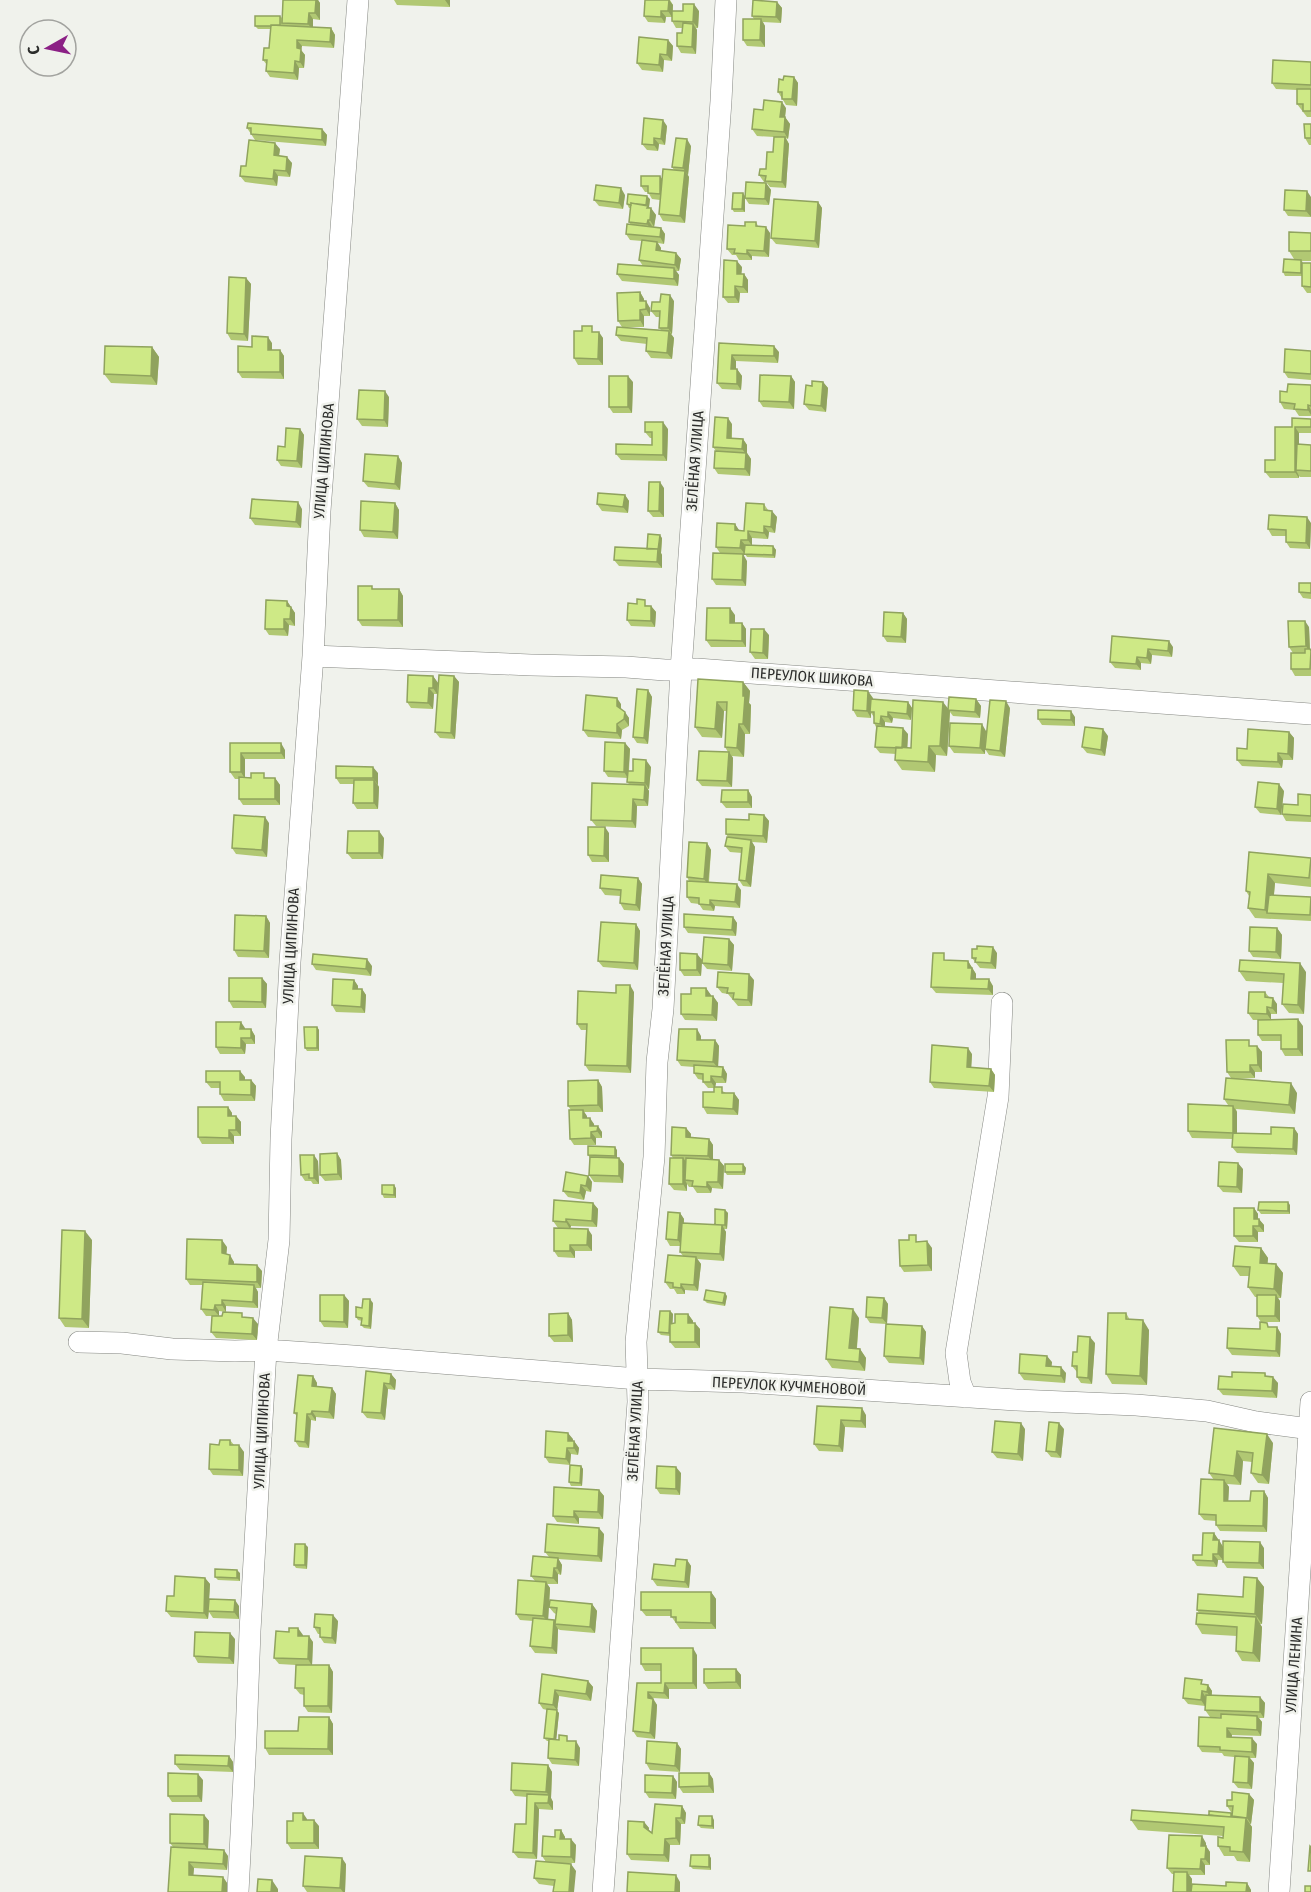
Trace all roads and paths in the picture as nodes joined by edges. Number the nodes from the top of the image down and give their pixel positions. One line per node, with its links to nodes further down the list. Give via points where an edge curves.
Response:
1 (358, 0): 3 (street, УЛИЦА ЦИПИНОВА)
2 (726, 0): 4 (street, ЗЕЛЁНАЯ УЛИЦА)
3 (313, 656): 4 (street, ПЕРЕУЛОК ШИКОВА); 8 (street, УЛИЦА ЦИПИНОВА, via 290,963 279,1240)
4 (681, 670): 5 (street, ПЕРЕУЛОК ШИКОВА); 9 (street, ЗЕЛЁНАЯ УЛИЦА, via 654,1157 636,1342)
5 (1311, 714)
6 (1002, 1003): 10 (street, via 998,1097 956,1353)
7 (79, 1342): 8 (street, ПЕРЕУЛОК КУЧМЕНОВОЙ, via 172,1349)
8 (266, 1350): 9 (street, ПЕРЕУЛОК КУЧМЕНОВОЙ); 13 (street, УЛИЦА ЦИПИНОВА)
9 (638, 1379): 10 (street, ПЕРЕУЛОК КУЧМЕНОВОЙ); 14 (street, ЗЕЛЁНАЯ УЛИЦА)
10 (966, 1397): 12 (street, ПЕРЕУЛОК КУЧМЕНОВОЙ, via 1207,1411)
11 (1311, 1402): 12 (street, УЛИЦА ЛЕНИНА)
12 (1310, 1429): 15 (street, УЛИЦА ЛЕНИНА)
13 (238, 1892)
14 (603, 1892)
15 (1279, 1892)

